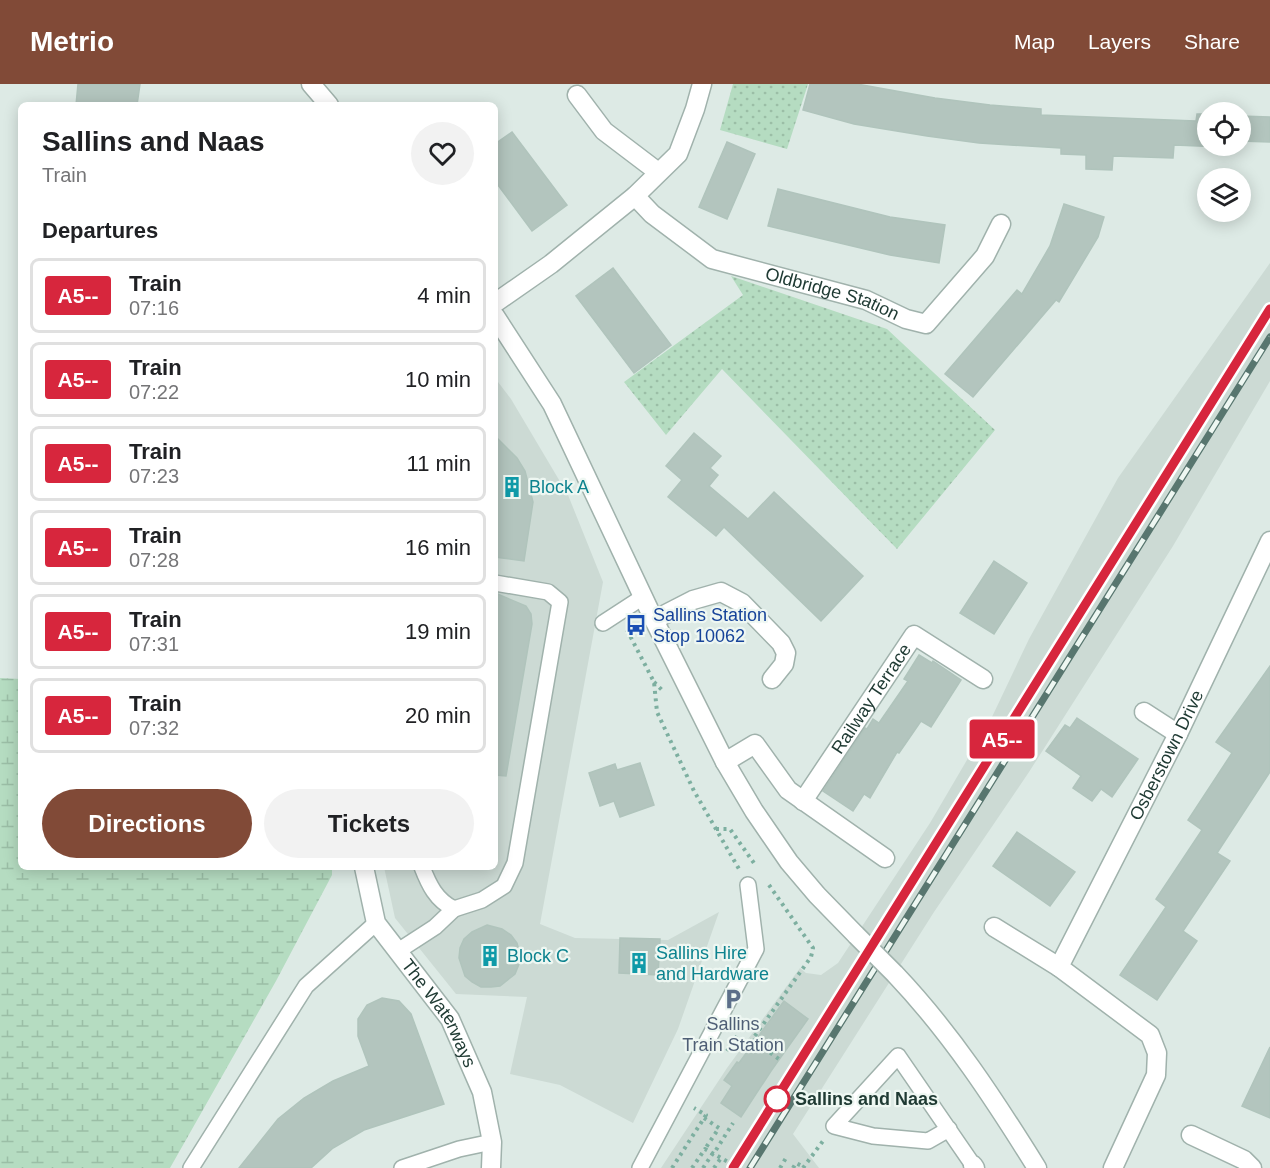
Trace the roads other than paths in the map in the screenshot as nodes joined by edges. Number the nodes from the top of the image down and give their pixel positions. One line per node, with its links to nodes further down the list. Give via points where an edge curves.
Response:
1 (311, 84): 4 (street)
2 (702, 84): 5 (street, via 678,154)
3 (577, 95): 5 (street, via 604,131)
4 (326, 102)
5 (658, 172): 6 (street)
6 (635, 196): 7 (street, Oldbridge Station, via 712,260 866,300 926,324 985,256); 8 (street)
7 (1001, 224)
8 (498, 301)
9 (498, 321): 12 (street, via 552,404)
10 (1270, 541): 18 (street, Osberstown Drive)
11 (498, 584): 25 (lane, via 549,592 560,602 515,864 504,886 482,900)
12 (644, 597): 13 (street); 14 (lane)
13 (654, 620): 15 (street, via 693,600 721,592 742,603 781,643 786,653 784,663); 19 (street)
14 (603, 622)
15 (772, 679)
16 (983, 679): 20 (street, Railway Terrace, via 914,635)
17 (1144, 712): 18 (street)
18 (1179, 734): 29 (street, Osberstown Drive)
19 (725, 762): 20 (street, via 754,744 788,790); 39 (street, bridge, via 778,847 817,895 925,1006 950,1038)
20 (803, 801): 21 (street)
21 (885, 858)
22 (365, 870): 26 (street, The Waterways)
23 (423, 870): 25 (lane, via 442,903)
24 (748, 885): 38 (lane, via 756,949)
25 (454, 909): 28 (lane)
26 (376, 923): 28 (street, The Waterways); 35 (lane, via 306,986)
27 (994, 927): 29 (street)
28 (398, 951): 32 (street, The Waterways, via 450,1019 482,1092)
29 (1059, 967): 40 (street, via 1150,1035 1156,1053 1156,1075)
30 (949, 1129): 30 (lane, via 898,1056 834,1126 873,1136 928,1141); 34 (lane)
31 (1191, 1135): 41 (street, via 1245,1160)
32 (492, 1142): 33 (lane, via 459,1149); 37 (street, The Waterways)
33 (435, 1163): 36 (lane)
34 (974, 1167)
35 (191, 1168)
36 (402, 1168)
37 (491, 1168)
38 (640, 1168)
39 (1037, 1168)
40 (1113, 1168)
41 (1252, 1168)

